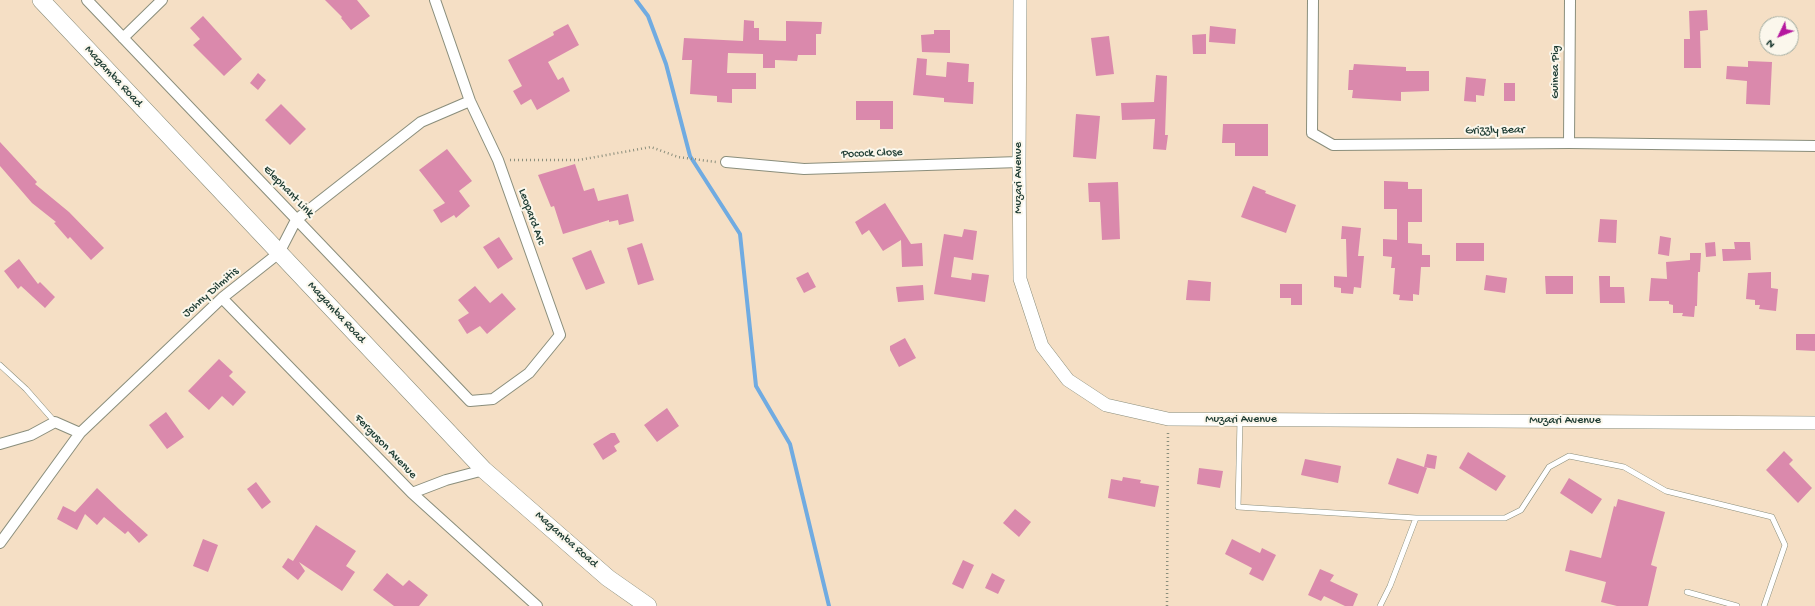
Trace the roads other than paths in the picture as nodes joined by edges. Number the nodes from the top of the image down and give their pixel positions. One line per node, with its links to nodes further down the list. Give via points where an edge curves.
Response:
1 (41, 0): 15 (highway, Magamba Road)
2 (88, 0): 8 (street, Elephant Link)
3 (162, 0): 8 (street)
4 (435, 0): 9 (street, Leopard Arc)
5 (1020, 0): 13 (street, Muzari Avenue)
6 (1313, 0): 10 (street, Grizzly Bear, via 1312,133 1333,146)
7 (1570, 0): 10 (street, Guinea Pig)
8 (123, 38): 14 (street, Elephant Link)
9 (470, 101): 14 (street, Johny Dilmitis, via 421,122); 18 (street, Leopard Arc, via 498,160 560,335 529,373 493,399)
10 (1569, 143): 11 (street, Grizzly Bear)
11 (1815, 146)
12 (726, 162): 13 (street, Pocock Close, via 804,170)
13 (1019, 162): 19 (street, Muzari Avenue, via 1020,279 1042,346 1068,380 1106,406 1168,419)
14 (296, 220): 15 (street, Johny Dilmitis); 18 (street, Elephant Link)
15 (280, 253): 16 (street, Johny Dilmitis); 24 (highway, Magamba Road)
16 (222, 298): 22 (street, Johny Dilmitis); 25 (street, Ferguson Avenue)
17 (0, 365): 20 (lane, via 26,389)
18 (470, 401)
19 (1240, 420): 21 (street, Muzari Avenue); 26 (lane, via 1238,507)
20 (55, 422): 22 (street); 23 (street, via 31,435)
21 (1815, 423)
22 (80, 433): 27 (street, Johny Dilmitis)
23 (0, 444)
24 (484, 470): 25 (street, via 446,480); 30 (highway, Magamba Road, via 608,578)
25 (412, 493): 29 (street, Ferguson Avenue)
26 (1416, 518): 31 (lane); 33 (lane, via 1504,518 1521,510 1549,467 1569,456 1624,467 1666,491 1772,517 1785,545)
27 (0, 543)
28 (1687, 592): 32 (lane)
29 (537, 606)
30 (648, 606)
31 (1380, 606)
32 (1737, 606)
33 (1764, 606)

